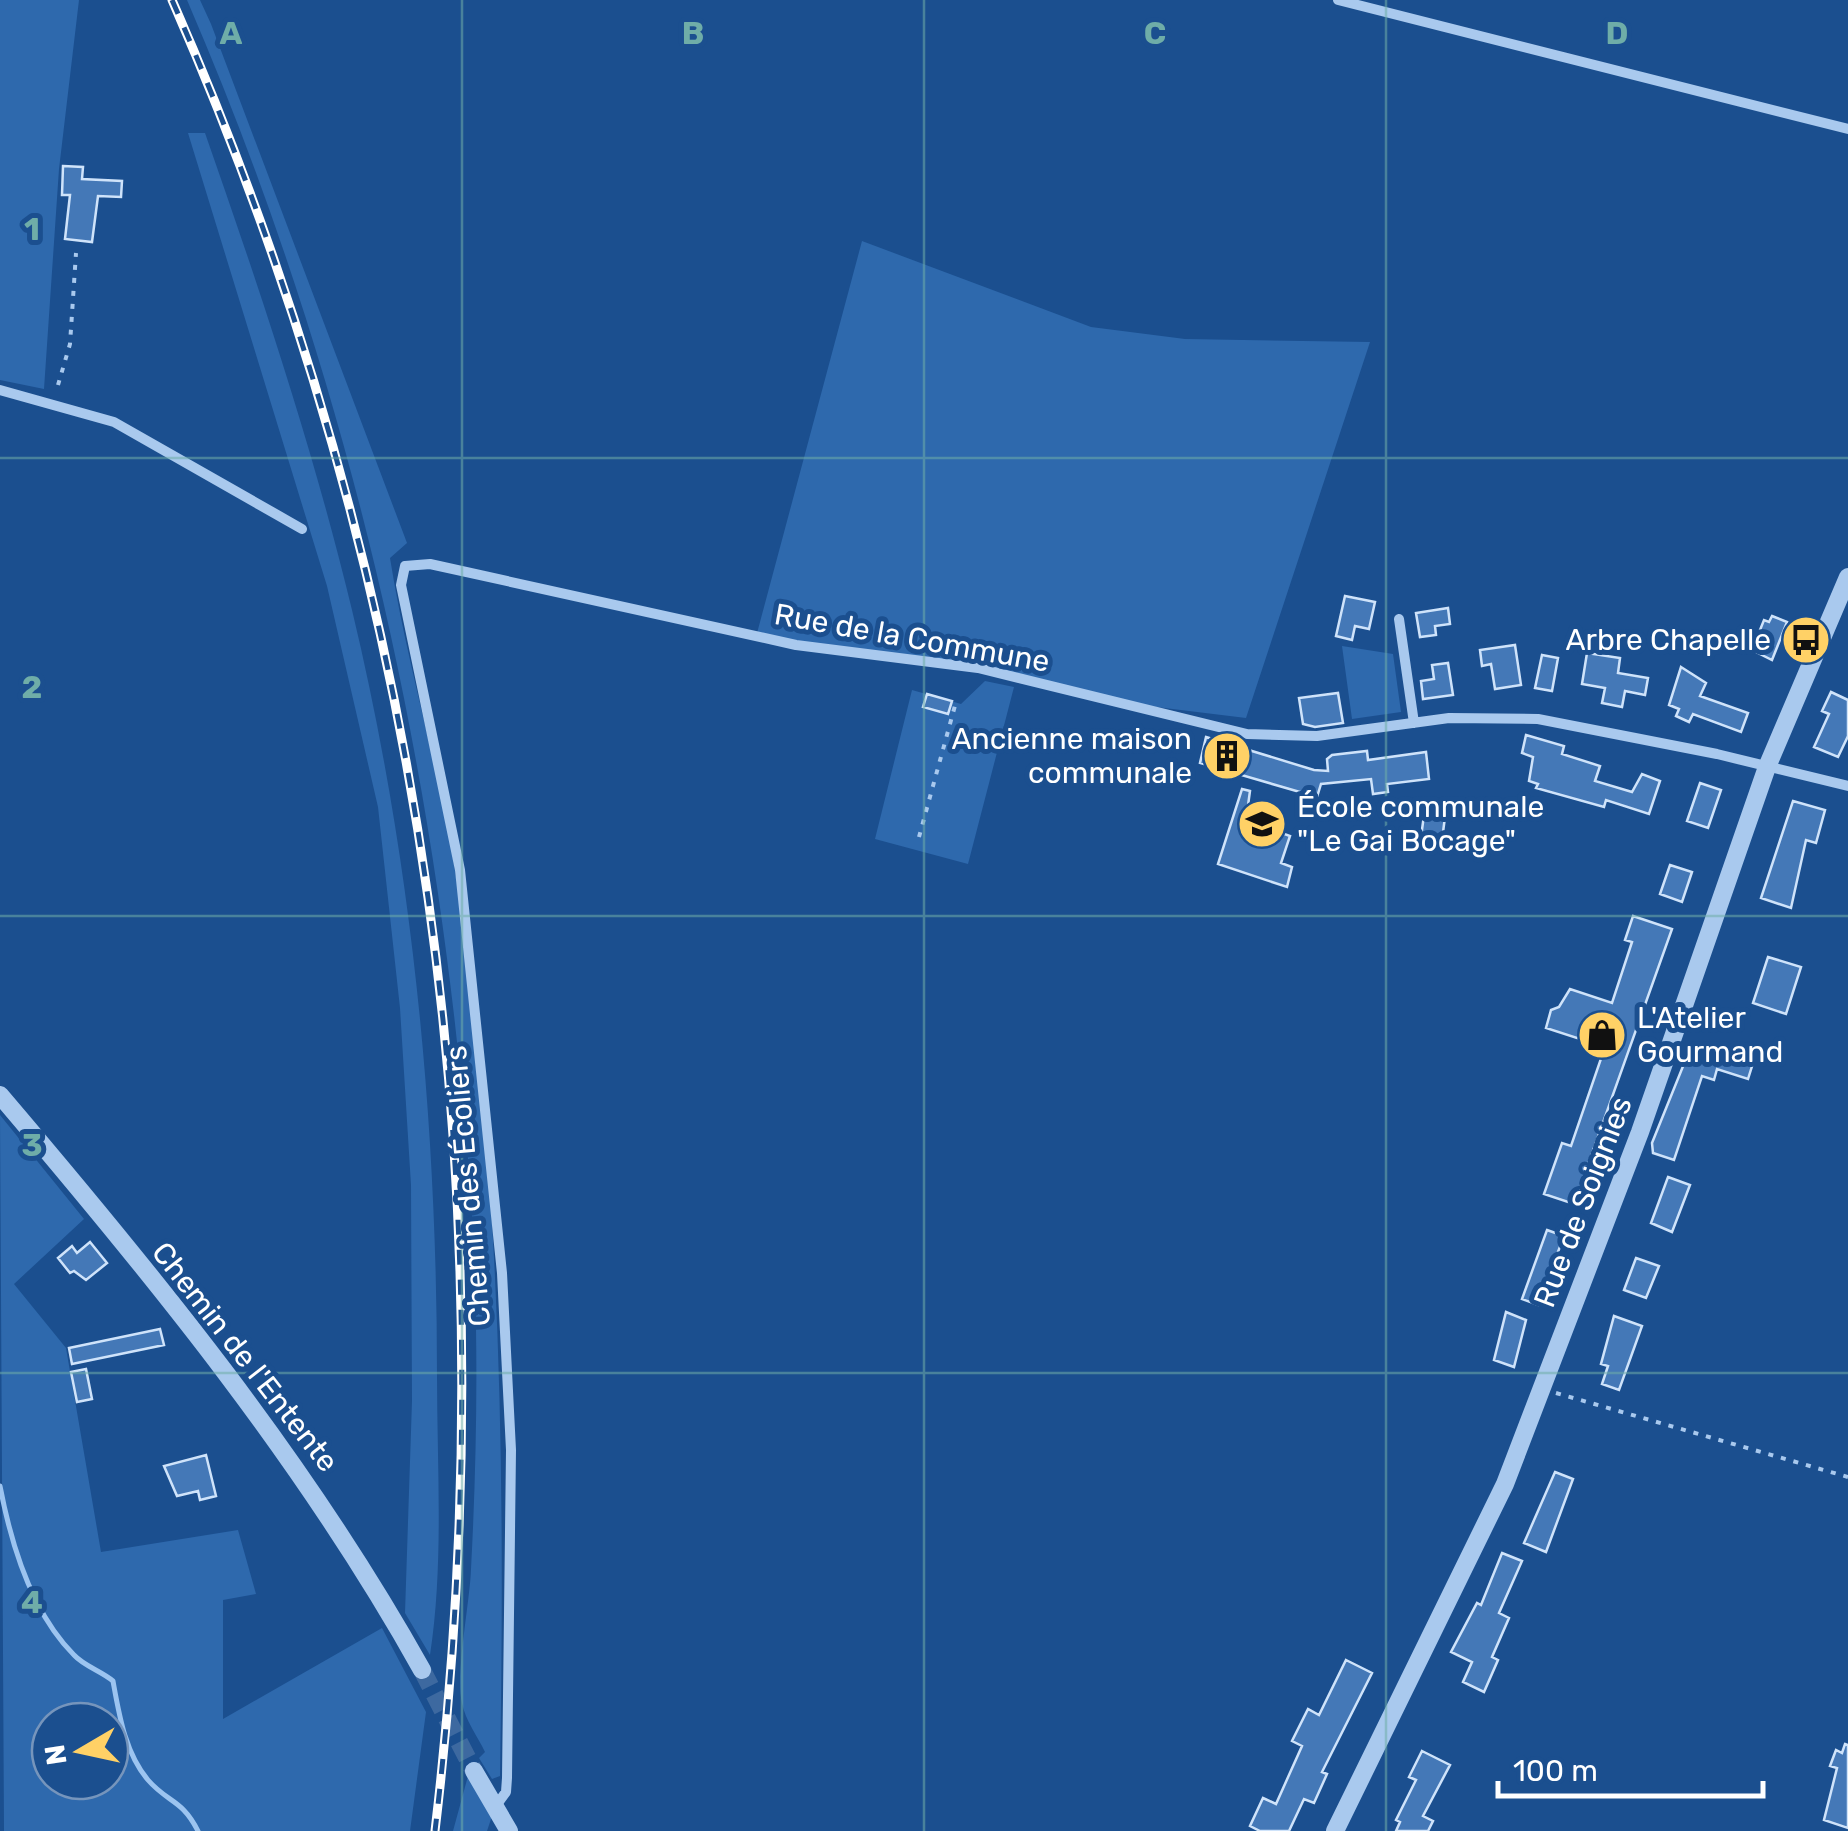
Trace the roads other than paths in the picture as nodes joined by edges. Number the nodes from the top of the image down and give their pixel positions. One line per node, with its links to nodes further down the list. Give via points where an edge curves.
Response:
1 (1338, 0): 2 (street)
2 (1848, 129)
3 (0, 390): 4 (street, via 114,422)
4 (302, 529)
5 (405, 566): 8 (street, Rue de la Commune, via 430,564 796,645 978,668 1248,734 1317,736); 14 (street, Chemin des Écoliers, via 401,585 465,907 502,1273 510,1450 507,1778)
6 (1848, 577): 9 (street, Rue de Soignies)
7 (1399, 620): 8 (street)
8 (1414, 723): 9 (street, Rue de la Commune, via 1538,719)
9 (1767, 767): 10 (street, Rue de la Commune); 16 (street, Rue de Soignies, via 1640,1132 1505,1484)
10 (1848, 786)
11 (0, 1095): 12 (street, Chemin de l'Entente, via 278,1439 353,1548)
12 (422, 1670)
13 (474, 1771): 14 (street)
14 (495, 1807): 15 (street)
15 (510, 1831)
16 (1335, 1831)

